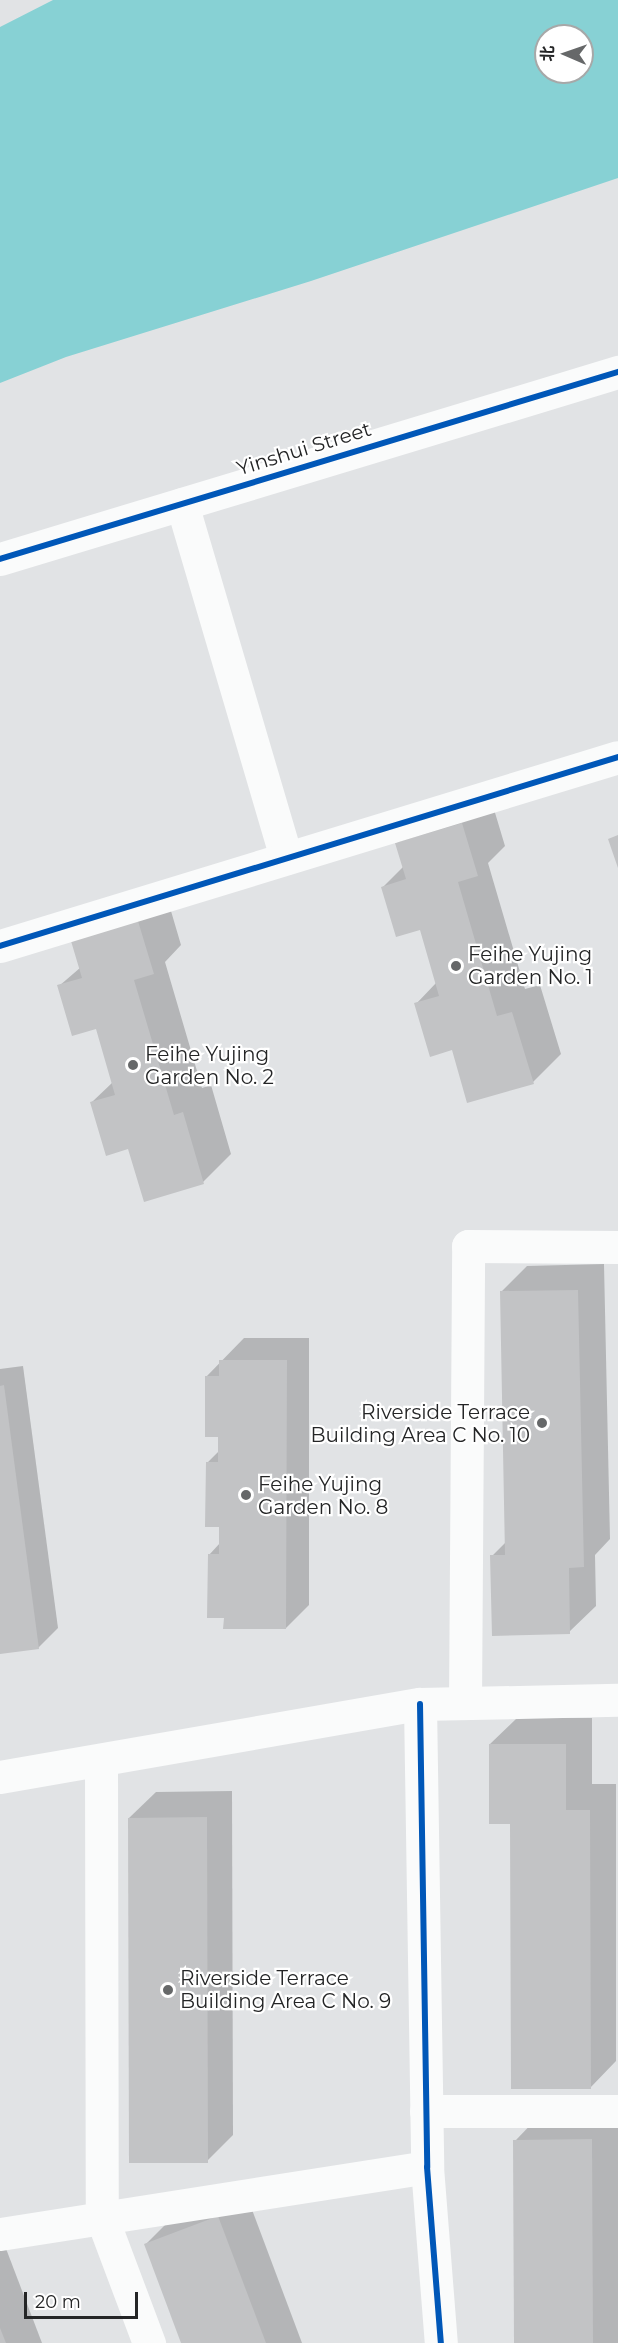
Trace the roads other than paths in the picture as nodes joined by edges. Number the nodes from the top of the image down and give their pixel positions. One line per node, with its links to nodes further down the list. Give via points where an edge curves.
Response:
1 (618, 372): 2 (street, Yinshui Street)
2 (182, 504): 3 (street, Yinshui Street); 5 (street)
3 (0, 559)
4 (618, 757): 5 (street)
5 (286, 858): 6 (street)
6 (0, 946)
7 (618, 1247): 9 (street, via 468,1246)
8 (618, 1700): 9 (street)
9 (465, 1703): 10 (street)
10 (420, 1704): 11 (street); 13 (street)
11 (101, 1760): 12 (street); 16 (street)
12 (0, 1778)
13 (426, 2111): 14 (street); 15 (street)
14 (618, 2111)
15 (427, 2167): 16 (street); 19 (street)
16 (102, 2218): 17 (street); 18 (street)
17 (0, 2234)
18 (149, 2343)
19 (441, 2343)

